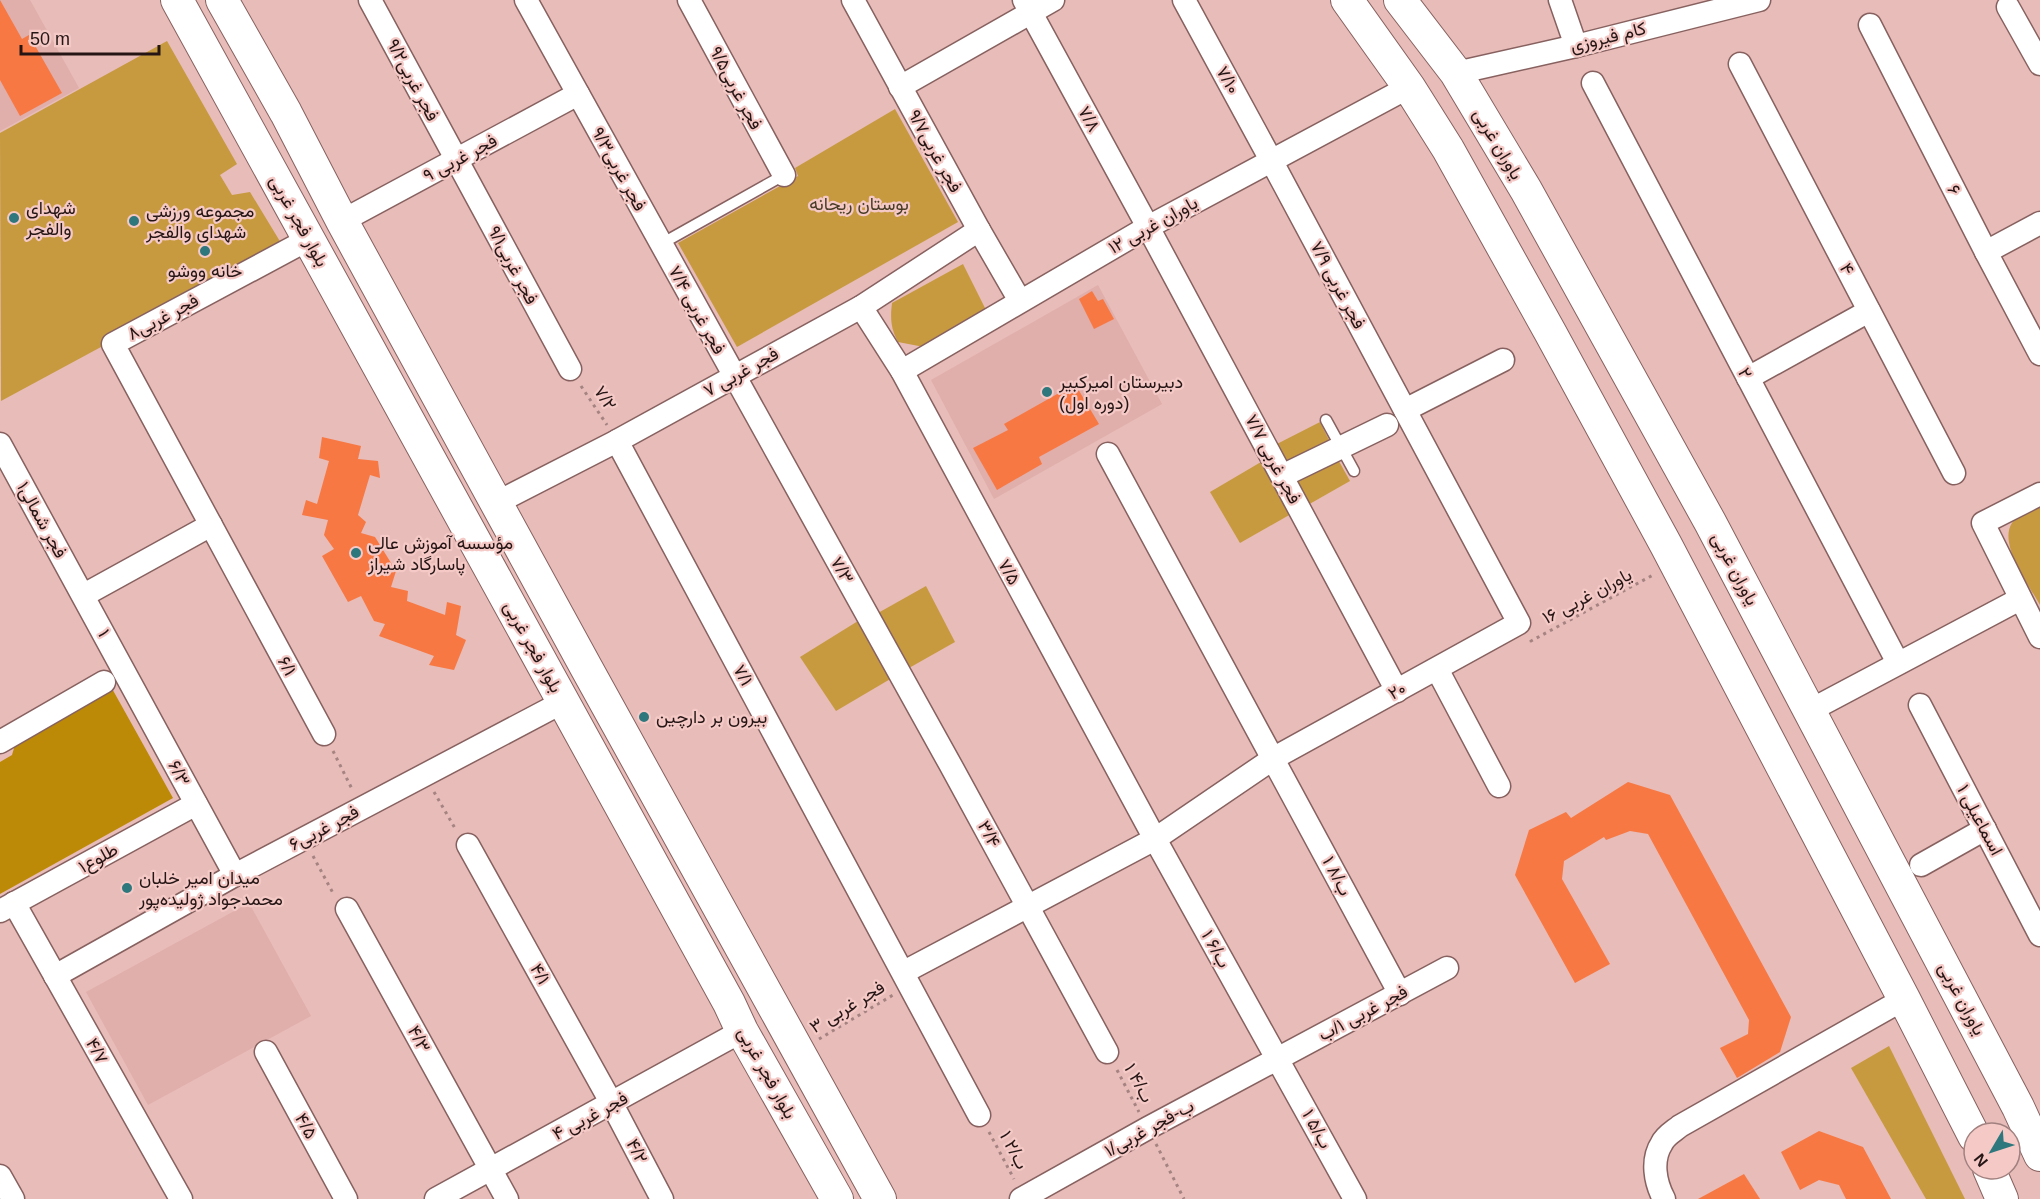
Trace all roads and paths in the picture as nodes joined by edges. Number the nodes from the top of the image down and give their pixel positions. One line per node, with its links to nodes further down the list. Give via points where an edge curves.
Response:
1 (177, 0): 32 (main road, بلوار فجر غربی)
2 (222, 0): 28 (main road, بلوار فجر غربی)
3 (370, 0): 25 (street, فجر غربی۹/۲)
4 (689, 0): 27 (street, فجر غربی۹/۵)
5 (853, 0): 22 (street, فجر غربی۹/۷)
6 (1053, 0): 13 (street)
7 (1184, 0): 26 (street, ۷/۱۰)
8 (1347, 0): 23 (main road)
9 (1400, 0): 20 (main road, یاوران غربی)
10 (1560, 0): 17 (street)
11 (1759, 0): 14 (street, کام فیروزی)
12 (533, 3): 24 (street, فجر غربی۹/۳)
13 (1027, 6): 22 (street); 30 (street, ۷/۸)
14 (1705, 7): 17 (street, کام فیروزی)
15 (2008, 7): 19 (street)
16 (1870, 25): 34 (street, ۶)
17 (1576, 46): 20 (street, کام فیروزی)
18 (1740, 64): 37 (street, ۴)
19 (2040, 64)
20 (1456, 73): 72 (main road, یاوران غربی, via 1526,190 1710,522)
21 (1593, 83): 46 (street, ۲)
22 (900, 87): 31 (street, فجر غربی۹/۷)
23 (1409, 87): 26 (street, ۱۲ یاوران غربی); 60 (main road, via 1482,210)
24 (578, 94): 25 (street, ۹ فجر غربی); 33 (street, فجر غربی۹/۳)
25 (456, 160): 28 (street, ۹ فجر غربی); 42 (street, فجر غربی۹/۱)
26 (1271, 160): 30 (street, ۱۲ یاوران غربی); 47 (street, ۷/۹ فجر غربی)
27 (784, 175): 33 (lane)
28 (342, 221): 39 (main road, بلوار فجر غربی)
29 (2040, 223): 34 (street)
30 (1148, 227): 35 (street, ۱۲ یاوران غربی); 56 (street, ۷/۷ فجر غربی)
31 (979, 230): 35 (street, فجر غربی۹/۷); 36 (street, ۷ فجر غربی)
32 (309, 238): 38 (street, فجر غربی۸); 43 (main road, بلوار فجر غربی)
33 (661, 244): 45 (street, ۷/۴ فجر غربی)
34 (1986, 252): 40 (street, ۶)
35 (1020, 301): 44 (street, ۱۲ یاوران غربی)
36 (861, 306): 44 (street, ۷/۵); 45 (street, ۷ فجر غربی)
37 (1869, 311): 46 (street); 55 (street, ۴)
38 (113, 344): 59 (street, ۶/۱)
39 (414, 352): 43 (main road); 58 (main road, بلوار فجر غربی)
40 (2040, 354)
41 (1503, 360): 47 (street)
42 (570, 369): 50 (path, ۷/۲)
43 (381, 370): 70 (main road, بلوار فجر غربی)
44 (902, 371): 84 (street, ۷/۵)
45 (734, 375): 50 (street, ۷ فجر غربی); 76 (street, ۷/۳)
46 (1748, 378): 65 (street, ۲)
47 (1405, 410): 63 (street, ۷/۹ فجر غربی)
48 (1326, 420): 52 (lane)
49 (1387, 425): 52 (street)
50 (617, 441): 58 (street, ۷ فجر غربی); 95 (street, ۷/۱)
51 (0, 444): 61 (street, فجر شمالی۱)
52 (1341, 448): 54 (lane); 56 (street)
53 (1108, 454): 75 (street, ۱ ب/۸)
54 (1354, 471)
55 (1954, 473)
56 (1282, 476): 69 (street, ۷/۷ فجر غربی)
57 (2040, 494): 62 (street, via 1983,523)
58 (496, 503): 100 (main road, بلوار فجر غربی)
59 (211, 525): 61 (street); 73 (street, ۶/۱)
60 (1674, 564): 63 (path, ۱۶ یاوران غربی, via 1531,641); 83 (main road)
61 (84, 595): 67 (street, ۱)
62 (2020, 599): 64 (street); 65 (street)
63 (1520, 623): 66 (street, ۲۰)
64 (2040, 637)
65 (1898, 663): 72 (street)
66 (1437, 669): 69 (street, ۲۰); 78 (street)
67 (124, 670): 79 (street, ۶/۳)
68 (104, 682): 74 (street)
69 (1397, 691): 75 (street, ۲۰)
70 (563, 702): 77 (street, فجر غربی۶); 98 (main road, بلوار فجر غربی)
71 (1920, 705): 82 (street, اسماعیلی ۱)
72 (1809, 711): 81 (main road, یاوران غربی)
73 (324, 734): 80 (path)
74 (0, 742)
75 (1274, 758): 84 (street, ۲۰); 96 (street, ۱ ب/۸)
76 (951, 764): 89 (street, ۳/۴)
77 (425, 775): 80 (street, فجر غربی۶); 86 (path, via 465,847)
78 (1499, 786)
79 (196, 804): 88 (street, ۶/۳); 90 (street, طلوع۱)
80 (362, 808): 85 (street, فجر غربی۶)
81 (1863, 813): 83 (main road); 107 (main road, یاوران غربی)
82 (1985, 829): 87 (street); 92 (street, اسماعیلی ۱)
83 (1820, 837): 97 (main road)
84 (1155, 838): 89 (street, ۲۰); 102 (street, ۱ ب/۶)
85 (304, 839): 88 (street, فجر غربی۶); 91 (path, via 342,911)
86 (468, 845): 103 (street, ۴/۱)
87 (1921, 866)
88 (235, 876): 94 (street, فجر غربی۶)
89 (1028, 905): 95 (street, ۲۰); 101 (street, ۳/۴)
90 (7, 907): 94 (street, ۴/۷)
91 (347, 909): 108 (street, ۴/۳)
92 (2040, 935)
93 (1447, 968): 96 (street, فجر غربی ۱/ب)
94 (55, 976): 113 (street, ۴/۷)
95 (907, 978): 100 (path, ۳ فجر غربی); 104 (street, ۷/۱)
96 (1400, 994): 102 (street, فجر غربی ۱/ب)
97 (1904, 999): 105 (main road); 122 (street, via 1680,1126 1662,1141 1655,1173)
98 (742, 1031): 103 (street, ۴ فجر غربی); 118 (main road, بلوار فجر غربی)
99 (266, 1052): 114 (street, ۴/۵)
100 (799, 1052): 119 (main road, بلوار فجر غربی)
101 (1107, 1052): 106 (path, ۱ ب/۴)
102 (1278, 1059): 106 (street, ۱/ب-فجر غربی); 121 (street, ۱ ب/۵)
103 (612, 1104): 108 (street, ۴ فجر غربی); 117 (street, ۴/۲)
104 (979, 1115): 111 (path, ۱ ب/۲)
105 (1966, 1121)
106 (1148, 1128): 111 (street, ۱/ب-فجر غربی); 120 (path, ۱ ب/۴)
107 (2040, 1155)
108 (490, 1169): 115 (street, ۴ فجر غربی); 116 (street, ۴/۳)
109 (0, 1176): 112 (street)
110 (1994, 1181): 123 (main road)
111 (1023, 1198)
112 (13, 1199)
113 (180, 1199)
114 (346, 1199)
115 (436, 1199)
116 (507, 1199)
117 (662, 1199)
118 (837, 1199)
119 (880, 1199)
120 (1184, 1199)
121 (1355, 1199)
122 (1664, 1199)
123 (2002, 1199)

